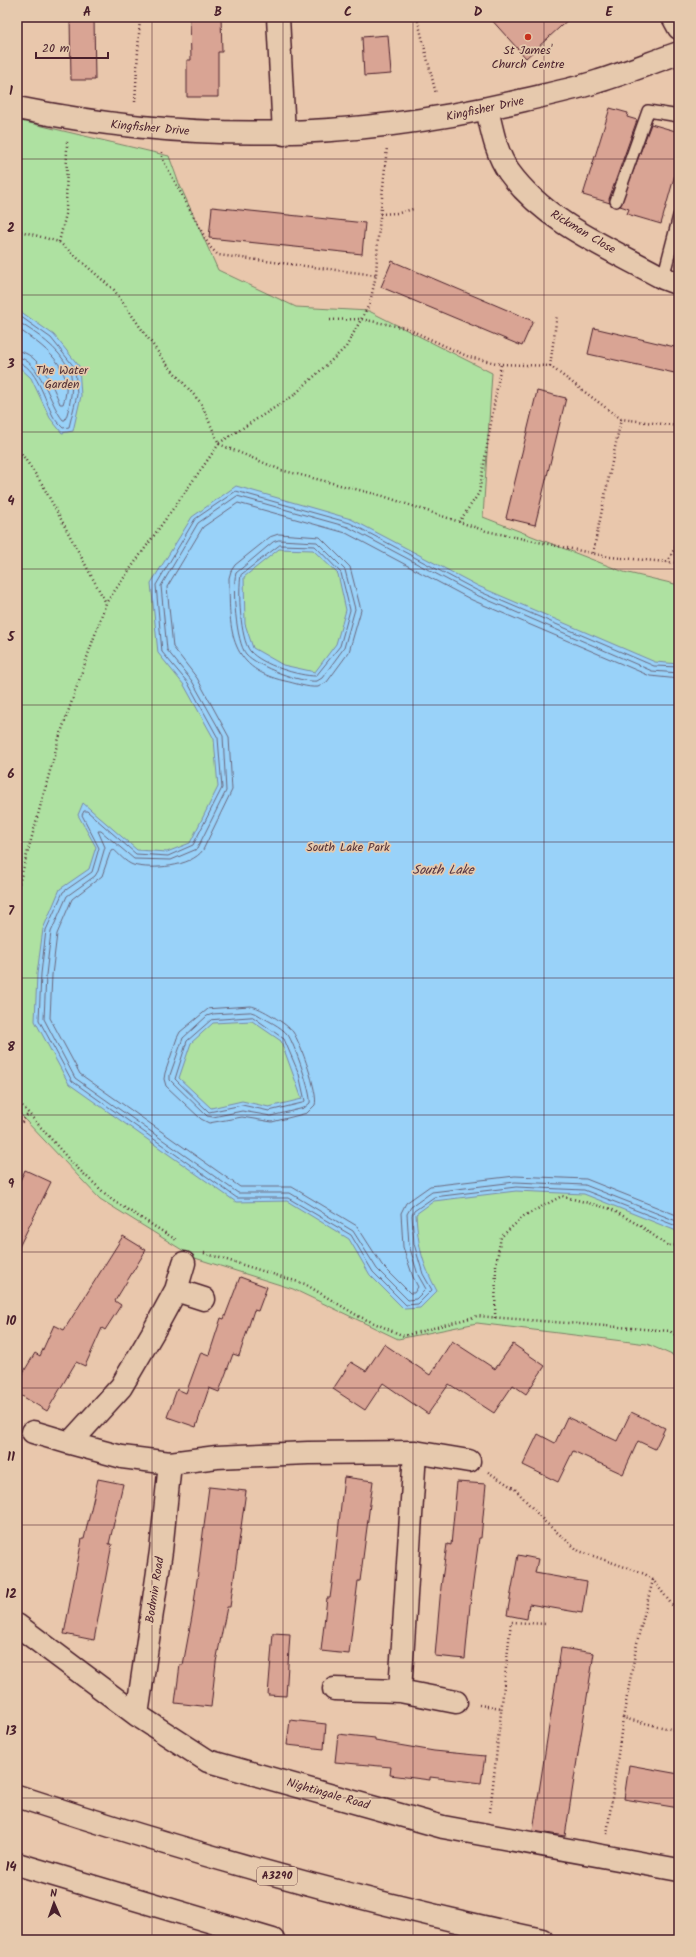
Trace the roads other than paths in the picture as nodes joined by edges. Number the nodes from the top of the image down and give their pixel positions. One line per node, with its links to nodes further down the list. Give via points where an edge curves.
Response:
1 (278, 17): 8 (street)
2 (673, 17): 3 (street)
3 (679, 28)
4 (679, 53): 6 (street, Kingfisher Drive, via 599,82)
5 (17, 108): 8 (street, Kingfisher Drive, via 134,128)
6 (487, 109): 8 (street, Kingfisher Drive, via 377,127); 11 (street, Rickman Close, via 494,140 508,171 536,202 568,225)
7 (679, 116): 9 (lane, via 648,111)
8 (284, 134)
9 (616, 201)
10 (679, 216): 11 (lane, Rickman Close)
11 (671, 281)
12 (192, 1257): 13 (street)
13 (176, 1290): 14 (street); 16 (street, via 120,1387)
14 (204, 1299)
15 (33, 1432): 16 (street)
16 (70, 1443): 19 (street, via 122,1457)
17 (415, 1452): 18 (street); 19 (street, via 217,1457); 22 (street)
18 (469, 1461)
19 (170, 1463): 24 (street, Bodmin Road, via 161,1551)
20 (17, 1625): 24 (street, Nightingale Road)
21 (334, 1689): 22 (street)
22 (400, 1691): 23 (street)
23 (456, 1702)
24 (137, 1715): 27 (street, Nightingale Road, via 208,1761 443,1827)
25 (17, 1796): 29 (street, A3290, via 292,1881)
26 (17, 1864): 28 (street)
27 (679, 1870)
28 (273, 1940)
29 (542, 1940)

